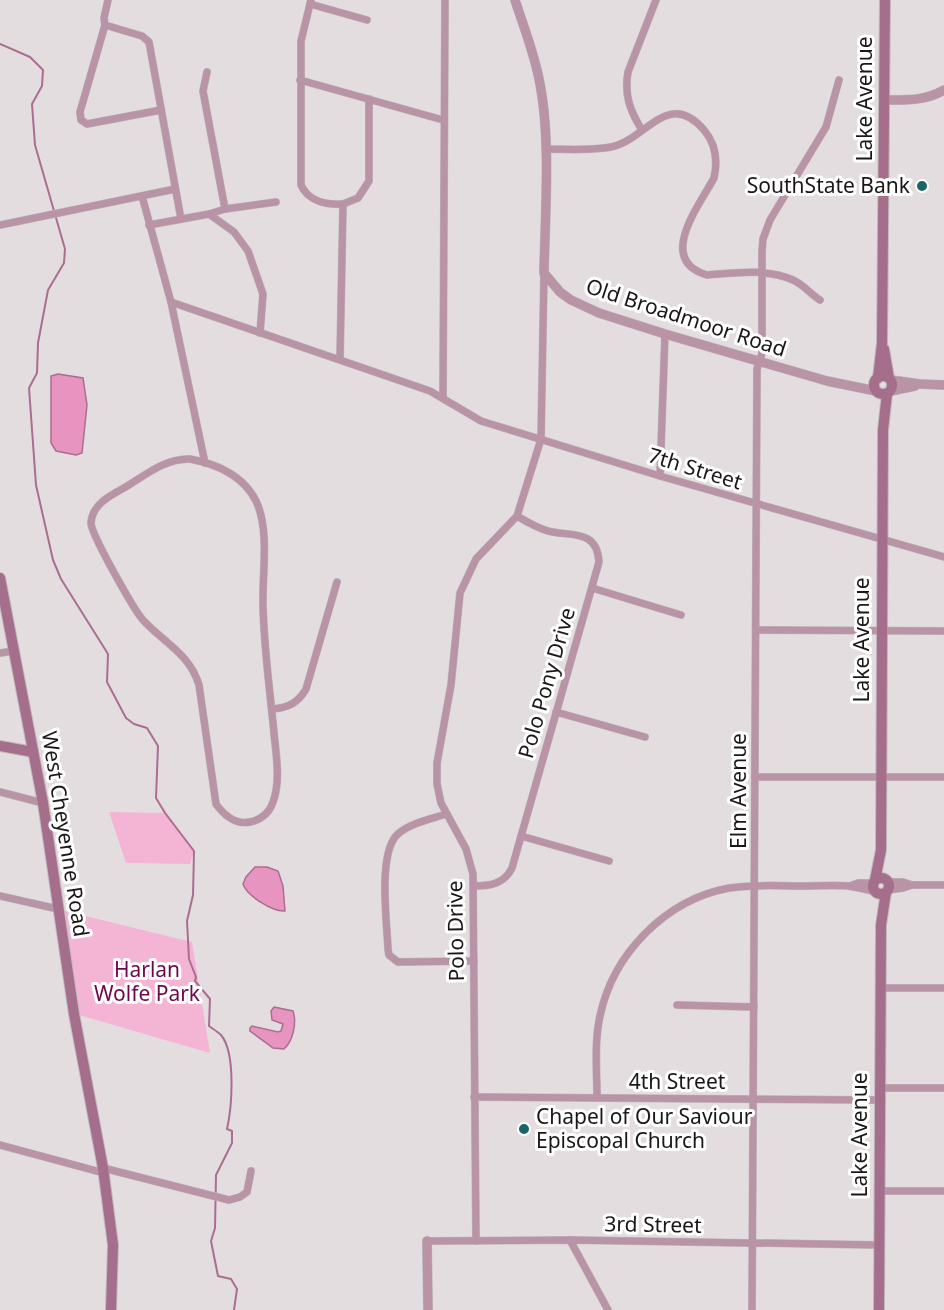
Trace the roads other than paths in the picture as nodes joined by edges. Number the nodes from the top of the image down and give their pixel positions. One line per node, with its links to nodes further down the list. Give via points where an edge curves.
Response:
1 (108, 0): 8 (street)
2 (445, 0): 16 (street)
3 (515, 0): 18 (street, via 540,83)
4 (656, 0): 17 (street, via 626,82 627,102)
5 (885, 0): 14 (main road, Lake Avenue)
6 (310, 2): 7 (street); 10 (street, via 301,41)
7 (368, 20)
8 (105, 25): 15 (street, via 142,36 149,42); 15 (street, via 81,120 87,124)
9 (207, 72): 23 (street, via 203,91)
10 (300, 80): 13 (street); 22 (street, via 303,191 326,204)
11 (839, 80): 29 (street, Elm Avenue, via 826,127 766,229)
12 (944, 90): 14 (street, via 927,98)
13 (369, 99): 16 (street); 22 (street, via 369,181 363,194)
14 (885, 100): 37 (main road, Lake Avenue)
15 (161, 110): 19 (street)
16 (443, 120): 38 (street)
17 (642, 130): 18 (street, via 610,147); 29 (street, via 669,114 686,116 700,125 715,148 714,178 683,239 687,263 707,275)
18 (546, 149): 28 (street)
19 (175, 189): 20 (street); 25 (street)
20 (142, 196): 26 (street); 27 (street)
21 (276, 202): 23 (street)
22 (343, 204): 34 (street)
23 (225, 209): 24 (street)
24 (209, 214): 25 (street); 32 (street, via 234,232 248,251 263,294)
25 (181, 219): 27 (street)
26 (0, 225)
27 (149, 225): 31 (street)
28 (544, 273): 33 (street, Old Broadmoor Road, via 560,292 585,307); 39 (street, Polo Drive)
29 (763, 273): 30 (street, via 793,280); 35 (street, Elm Avenue)
30 (820, 300)
31 (171, 302): 32 (street, 7th Street); 40 (street)
32 (260, 333): 34 (street, 7th Street)
33 (664, 334): 35 (street, Old Broadmoor Road); 41 (street)
34 (340, 359): 38 (street, 7th Street)
35 (759, 360): 37 (street, Old Broadmoor Road, via 827,381); 42 (street, Elm Avenue)
36 (944, 385): 37 (street, Old Broadmoor Road)
37 (883, 386): 44 (main road, Lake Avenue)
38 (443, 398): 39 (street, 7th Street, via 481,421)
39 (541, 439): 41 (street, 7th Street); 43 (street, Polo Drive)
40 (205, 463): 55 (street, via 239,478 253,496 261,516 264,636); 55 (street, via 190,459 168,462 108,497 94,511 92,530 139,616 194,669 216,804 235,820 258,820 273,803 277,776)
41 (660, 476): 42 (street, 7th Street)
42 (756, 504): 44 (street, 7th Street); 50 (street, Elm Avenue)
43 (518, 516): 48 (street, Polo Pony Drive, via 541,529 576,534 592,542 599,561); 65 (street, Polo Drive, via 477,559 460,593 451,685 437,763 438,793)
44 (882, 540): 45 (street, 7th Street); 52 (main road, Lake Avenue)
45 (944, 557)
46 (0, 578): 53 (main road, West Cheyenne Road)
47 (337, 582): 55 (street, via 306,689 296,702)
48 (592, 588): 49 (street); 56 (street, Polo Pony Drive)
49 (681, 615)
50 (756, 630): 52 (street); 60 (street, Elm Avenue)
51 (944, 631): 52 (street)
52 (882, 632): 62 (main road, Lake Avenue)
53 (14, 651): 54 (street); 59 (main road, West Cheyenne Road)
54 (0, 653)
55 (272, 709)
56 (556, 712): 57 (street); 66 (street, Polo Pony Drive)
57 (645, 737)
58 (0, 747): 59 (main road)
59 (33, 752): 64 (main road, West Cheyenne Road)
60 (755, 777): 62 (street); 70 (street, Elm Avenue)
61 (944, 777): 62 (street)
62 (881, 778): 71 (main road, Lake Avenue, via 881,850 886,868)
63 (0, 792): 64 (street)
64 (43, 803): 73 (main road, West Cheyenne Road)
65 (446, 814): 69 (street, Polo Drive, via 466,849); 74 (street, via 403,829 388,848 388,950 398,962)
66 (521, 836): 67 (street); 69 (street, Polo Pony Drive, via 509,874 493,885)
67 (609, 861)
68 (944, 885): 71 (street)
69 (474, 886): 74 (street, Polo Drive)
70 (755, 886): 71 (street); 78 (street, Elm Avenue); 82 (street, via 717,891 691,901 650,928 629,952 607,991 599,1017)
71 (881, 886): 75 (main road, Lake Avenue)
72 (0, 896): 73 (street)
73 (58, 909): 86 (main road, West Cheyenne Road)
74 (474, 961): 81 (street, Polo Drive)
75 (880, 987): 76 (street); 79 (main road, Lake Avenue)
76 (944, 988)
77 (677, 1005): 78 (street)
78 (754, 1006): 83 (street, Elm Avenue)
79 (880, 1088): 80 (street); 84 (main road, Lake Avenue)
80 (944, 1088)
81 (474, 1097): 82 (street, 4th Street); 92 (street, Polo Drive)
82 (597, 1098): 83 (street, 4th Street)
83 (754, 1099): 84 (street, 4th Street); 93 (street, Elm Avenue)
84 (880, 1100): 88 (main road, Lake Avenue)
85 (0, 1145): 86 (street)
86 (104, 1170): 87 (street, via 226,1200 247,1192); 95 (main road, West Cheyenne Road, via 113,1245)
87 (251, 1171)
88 (879, 1191): 89 (street); 94 (main road, Lake Avenue)
89 (944, 1191)
90 (570, 1240): 92 (street, 3rd Street); 93 (street, 3rd Street); 97 (street)
91 (427, 1241): 92 (street, 3rd Street); 96 (street)
92 (476, 1241)
93 (753, 1244): 94 (street, 3rd Street); 98 (street, Elm Avenue)
94 (879, 1245): 99 (main road, Lake Avenue)
95 (111, 1310)
96 (428, 1310)
97 (608, 1310)
98 (752, 1310)
99 (879, 1310)

